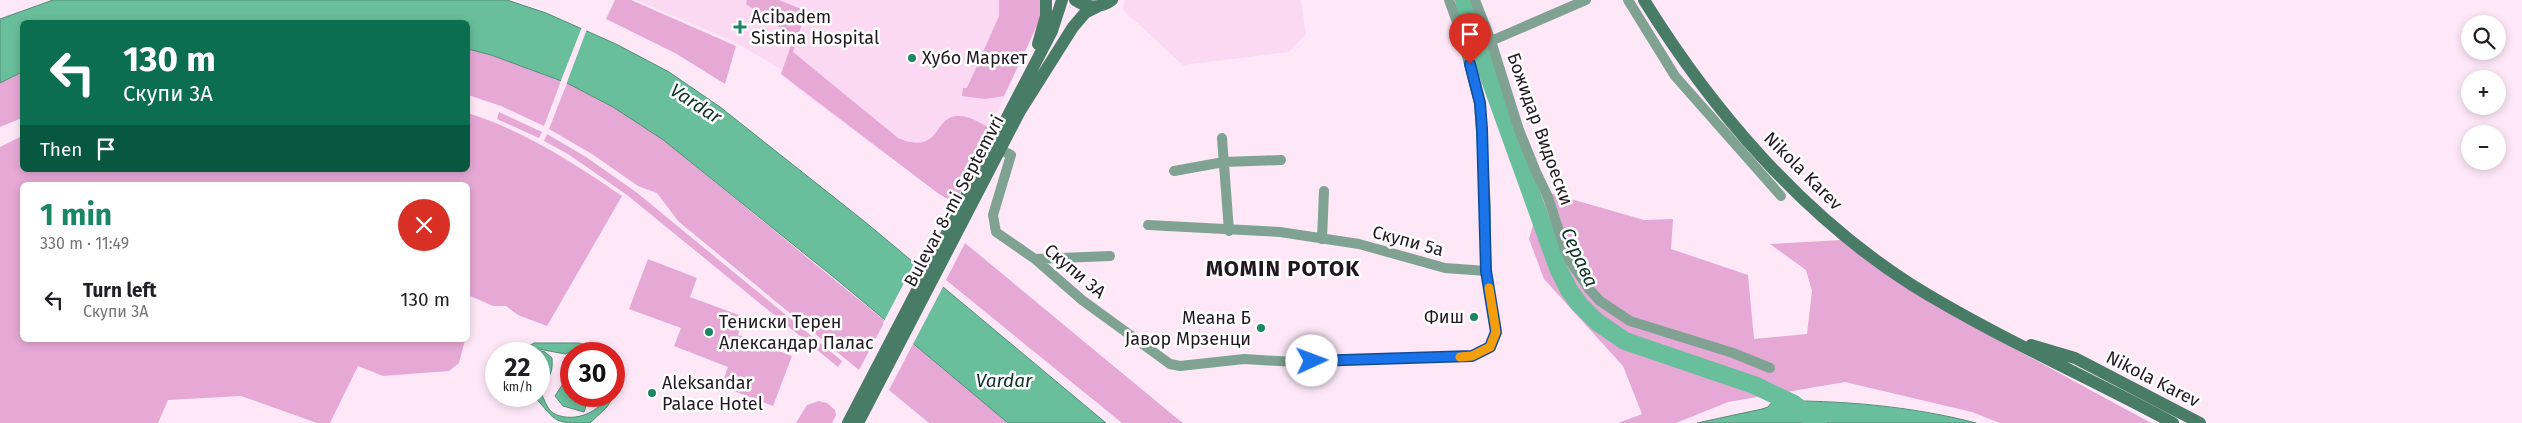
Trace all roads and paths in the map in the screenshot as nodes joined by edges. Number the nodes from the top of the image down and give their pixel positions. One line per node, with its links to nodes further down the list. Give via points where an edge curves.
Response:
1 (1046, 0): 12 (street, via 1045,22)
2 (1062, 0): 12 (street, Bulevar 8-mi Septemvri, via 1056,23)
3 (1075, 0): 10 (street)
4 (1112, 0): 10 (street, Bulevar 8-mi Septemvri)
5 (1449, 0): 26 (street, Скупи 3А, via 1480,103)
6 (1475, 0): 11 (street, Божидар Видоески)
7 (1586, 0): 11 (street, Божидар Видоески)
8 (1628, 0): 19 (street, via 1675,76)
9 (1644, 0): 27 (street, Nikola Karev, via 1711,96 1805,201 1886,267)
10 (1097, 7): 14 (street, Bulevar 8-mi Septemvri, via 1089,10 1073,27)
11 (1491, 41): 28 (street, Божидар Видоески, via 1519,130 1548,197 1564,247 1589,289 1600,301 1630,321)
12 (1030, 70): 20 (street, Bulevar 8-mi Septemvri)
13 (1222, 138): 16 (street)
14 (999, 149): 20 (street, Bulevar 8-mi Septemvri); 25 (street, Скупи 3А, via 1011,155 993,224 996,232)
15 (1281, 160): 16 (street)
16 (1224, 162): 17 (street); 22 (street)
17 (1174, 171)
18 (1324, 191): 23 (street)
19 (1781, 196)
20 (961, 215): 29 (street, Bulevar 8-mi Septemvri)
21 (1148, 225): 22 (street, Скупи 5а)
22 (1229, 231): 23 (street, Скупи 5а, via 1280,232)
23 (1322, 239): 26 (street, Скупи 5а, via 1359,244 1445,268)
24 (1110, 256): 25 (street)
25 (1034, 258): 26 (street, Скупи 3А, via 1103,315 1170,364 1180,366 1244,359 1294,362 1472,356 1490,347 1496,332)
26 (1486, 271)
27 (1978, 323): 32 (street, Nikola Karev); 33 (street, Nikola Karev, via 2032,346 2075,358)
28 (1770, 368)
29 (868, 394): 30 (street, Bulevar 8-mi Septemvri); 31 (street, Bulevar 8-mi Septemvri)
30 (848, 423)
31 (858, 423)
32 (2173, 423)
33 (2200, 423)

